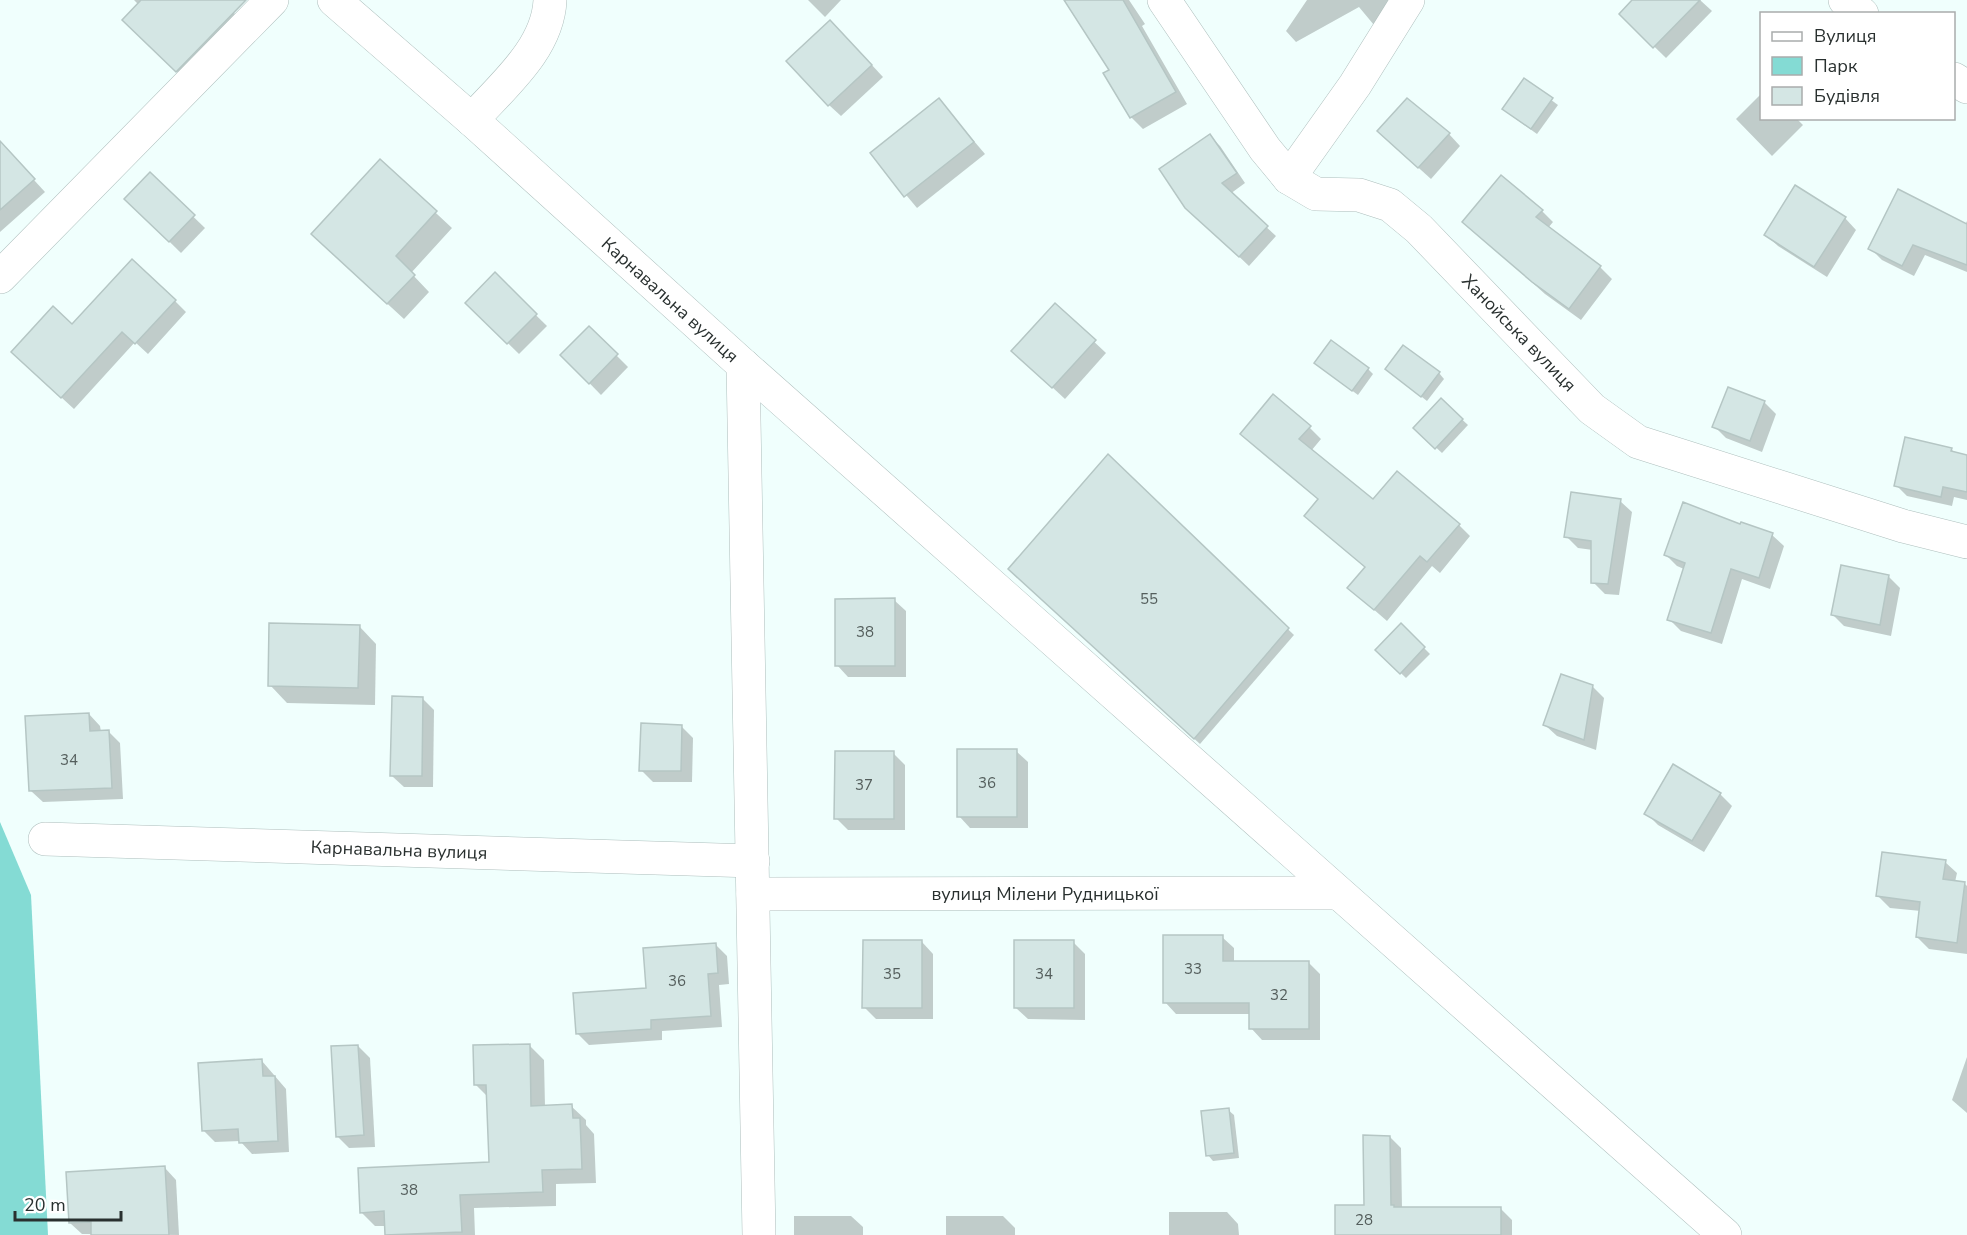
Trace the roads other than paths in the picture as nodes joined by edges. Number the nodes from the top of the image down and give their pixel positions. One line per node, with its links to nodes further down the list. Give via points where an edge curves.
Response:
1 (272, 0): 10 (street)
2 (334, 0): 8 (street, Карнавальна вулиця)
3 (549, 0): 8 (street, via 542,36)
4 (1164, 0): 9 (street, Ханойська вулиця, via 1258,140)
5 (1408, 0): 9 (street, via 1355,85)
6 (1845, 0): 7 (street)
7 (1860, 12)
8 (472, 120): 11 (street, Карнавальна вулиця)
9 (1289, 178): 12 (street, Ханойська вулиця, via 1316,194 1359,195 1390,205 1419,229 1592,409 1638,442 1903,526)
10 (0, 277)
11 (743, 365): 14 (street, Карнавальна вулиця); 15 (street)
12 (1967, 542)
13 (45, 839): 14 (street, Карнавальна вулиця)
14 (753, 861): 16 (street, Карнавальна вулиця)
15 (1338, 893): 16 (street, вулиця Мілени Рудницької); 18 (street)
16 (753, 894): 17 (street, Карнавальна вулиця)
17 (759, 1235)
18 (1725, 1235)

